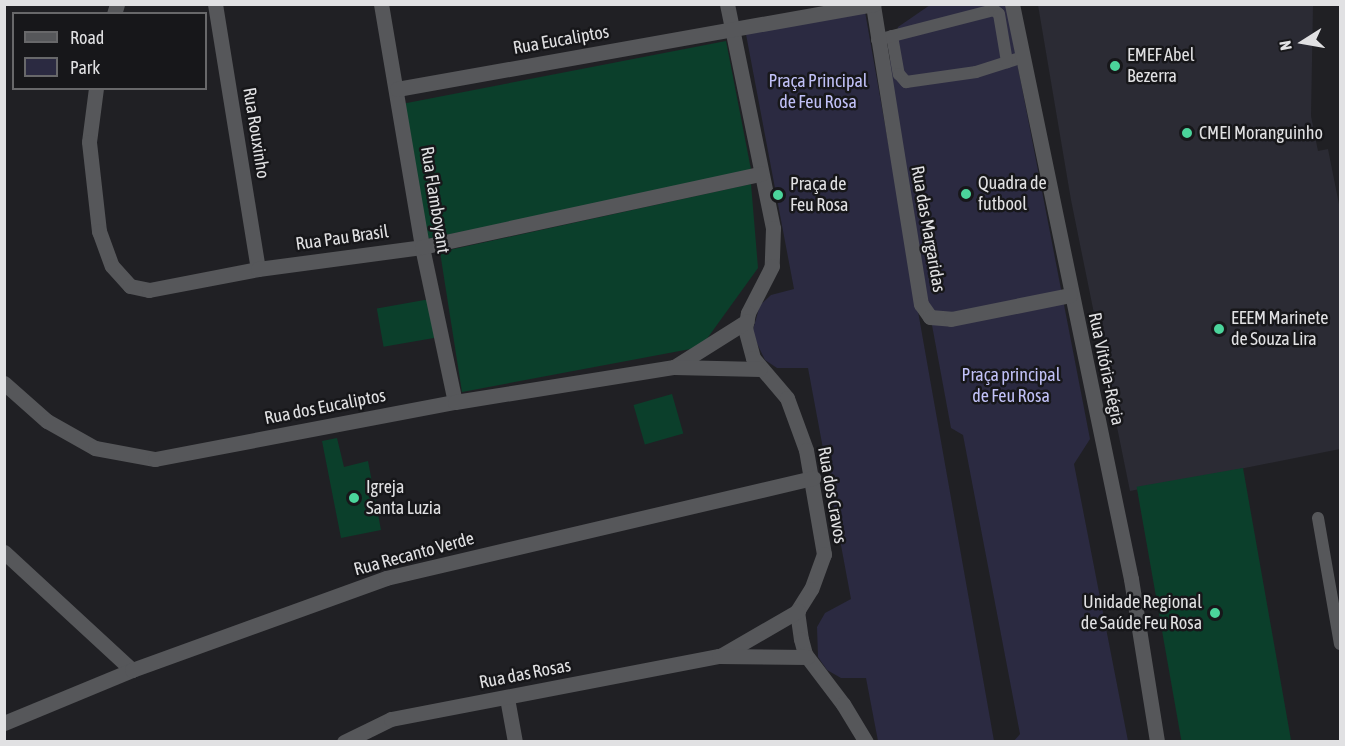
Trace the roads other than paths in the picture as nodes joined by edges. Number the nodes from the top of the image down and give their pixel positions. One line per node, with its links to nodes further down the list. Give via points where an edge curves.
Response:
1 (215, 4): 14 (street, Rua Rouxinho)
2 (381, 4): 10 (street, Rua Flamboyant)
3 (727, 4): 6 (street)
4 (1012, 4): 8 (street, Rua Vitória-Régia)
5 (873, 5): 6 (street, Rua Eucaliptos); 7 (street, Rua das Margaridas)
6 (731, 30): 10 (street, Rua Eucaliptos); 12 (street)
7 (884, 38): 9 (lane, via 906,82 976,72); 9 (lane, via 994,10 1002,26); 15 (street, Rua das Margaridas, via 918,298 930,317 951,319)
8 (1023, 57): 9 (lane); 15 (street, Rua Vitória-Régia)
9 (1007, 62)
10 (397, 89): 13 (street, Rua Flamboyant)
11 (96, 90): 14 (street, Rua Pau Brasil, via 89,142 91,186 99,231 112,266 130,286 149,290)
12 (761, 174): 13 (street, Rua Pau Brasil); 16 (street, via 773,228 772,266)
13 (422, 247): 14 (street, Rua Pau Brasil); 20 (street, Rua Flamboyant)
14 (258, 269)
15 (1070, 295): 34 (street, Rua Vitória-Régia, via 1131,579)
16 (747, 321): 17 (street, Rua dos Eucaliptos); 18 (street, Rua dos Cravos, via 749,346)
17 (674, 367): 18 (street, Rua dos Eucaliptos); 20 (street, Rua dos Eucaliptos)
18 (760, 369): 21 (street, Rua dos Cravos, via 775,379 787,398)
19 (4, 383): 20 (street, Rua dos Eucaliptos, via 47,422 95,448 155,459)
20 (455, 402)
21 (813, 478): 24 (street, Rua dos Cravos, via 824,554); 28 (street, Rua Recanto Verde, via 386,578)
22 (1318, 518): 25 (lane)
23 (4, 552): 28 (street)
24 (798, 611): 26 (street, Rua das Rosas); 27 (street)
25 (1341, 644)
26 (719, 656): 27 (street, Rua das Rosas); 29 (street, Rua das Rosas)
27 (807, 657): 33 (street)
28 (132, 670): 30 (street, Rua Recanto Verde)
29 (507, 698): 31 (street, Rua das Rosas, via 391,719); 32 (street)
30 (4, 723)
31 (344, 741)
32 (515, 741)
33 (866, 741)
34 (1157, 741)

